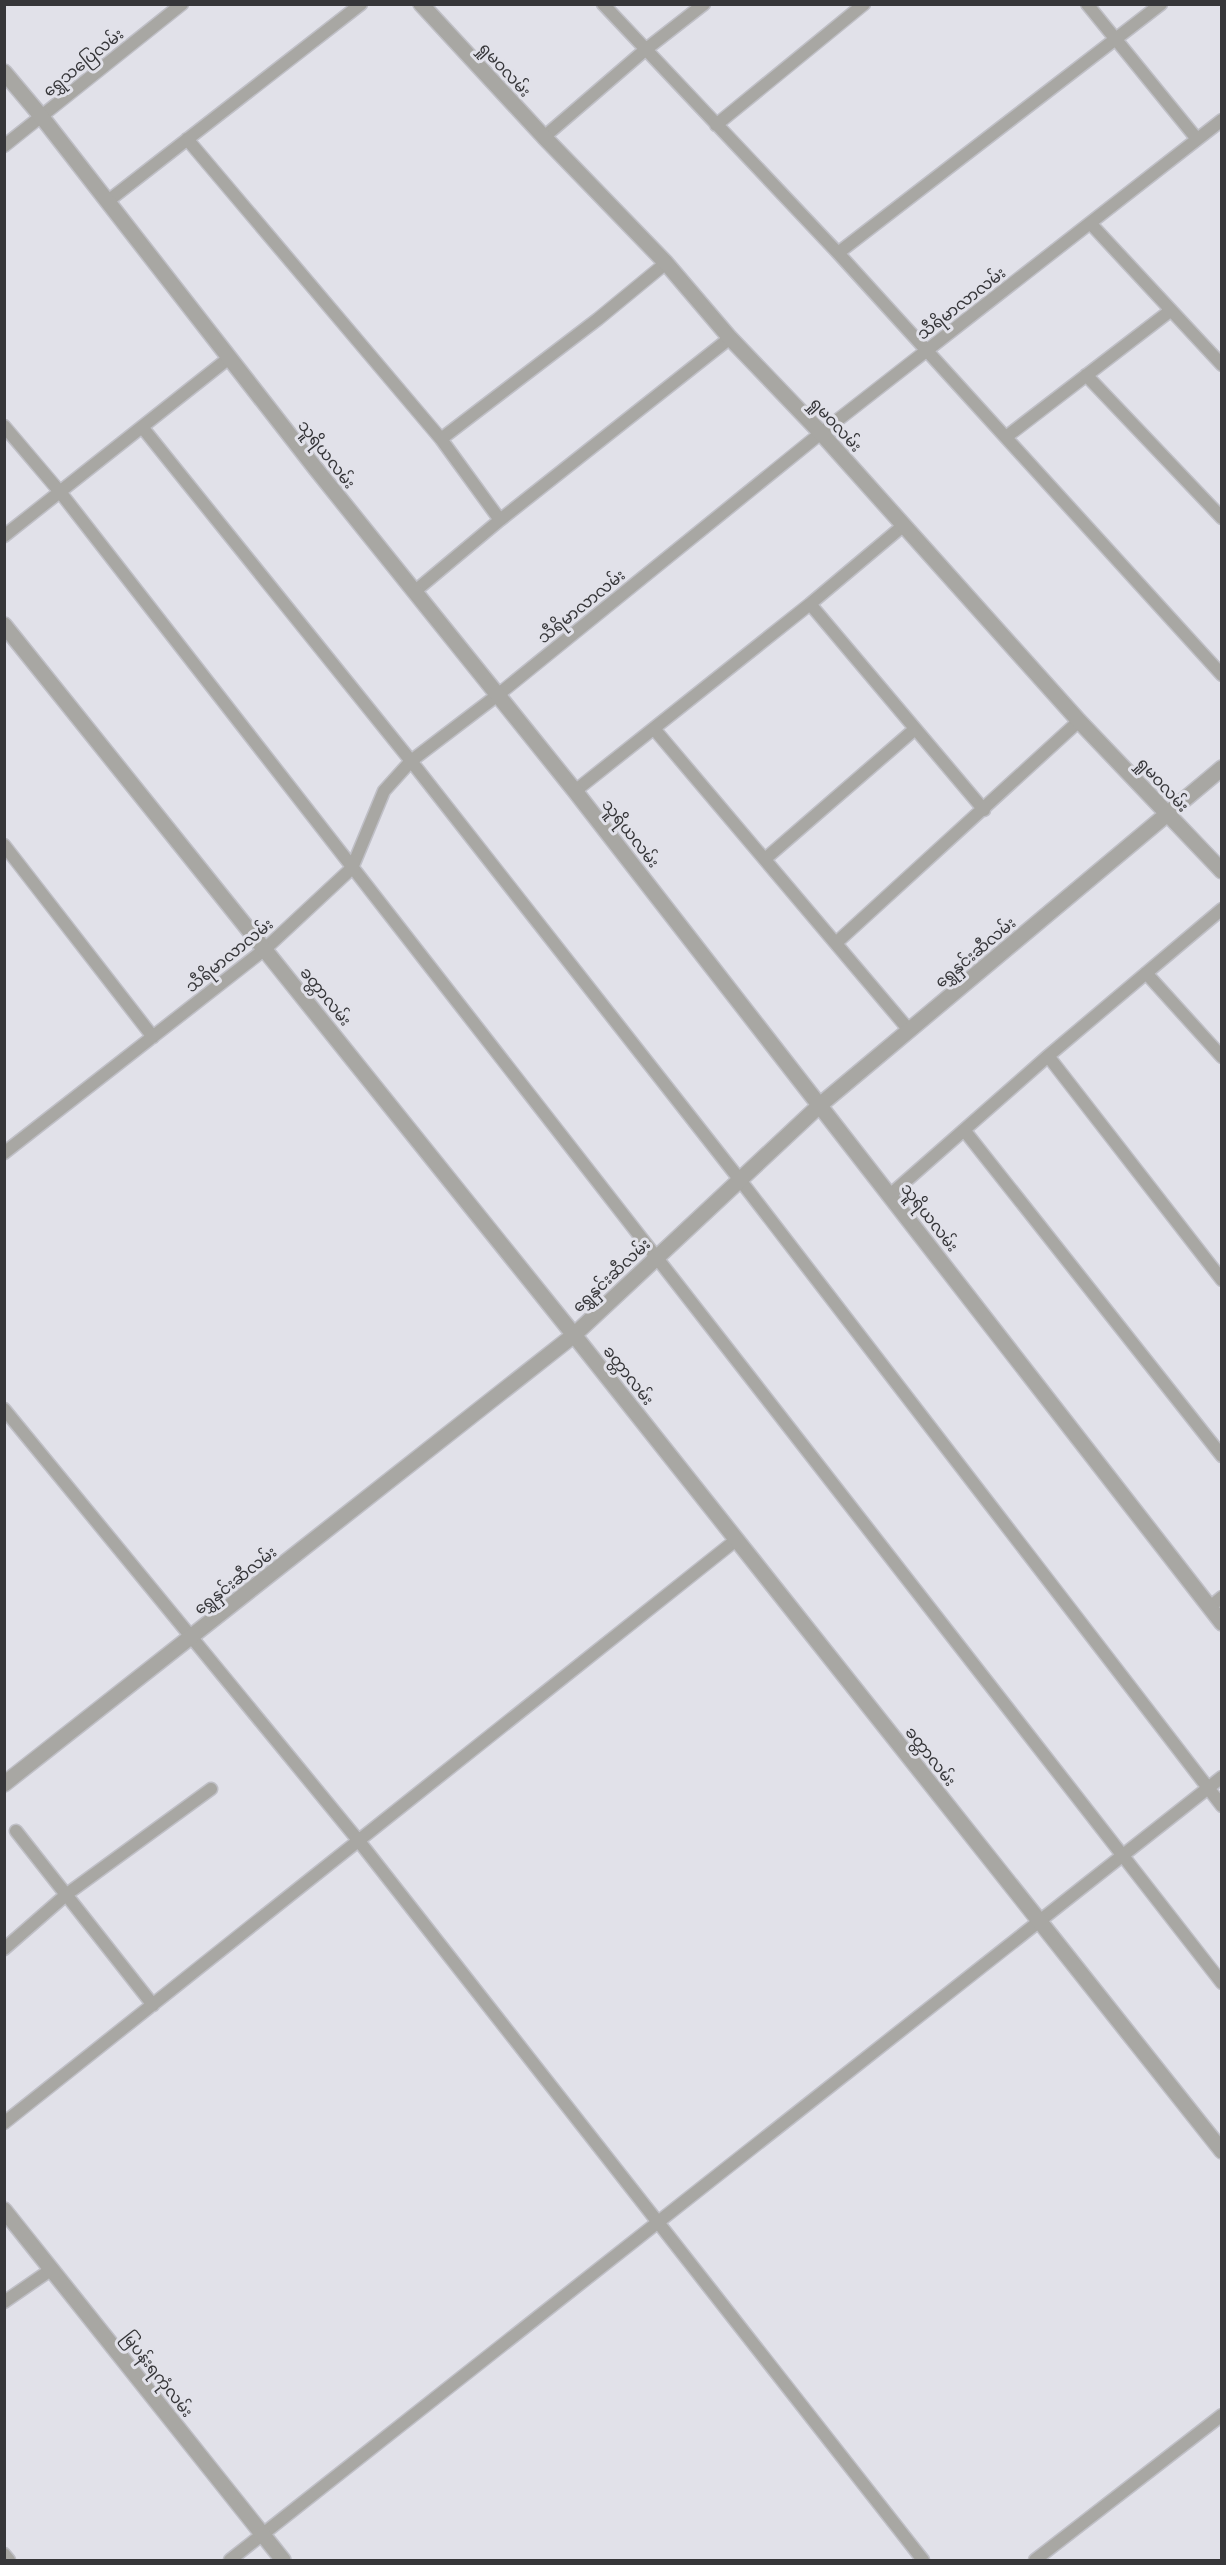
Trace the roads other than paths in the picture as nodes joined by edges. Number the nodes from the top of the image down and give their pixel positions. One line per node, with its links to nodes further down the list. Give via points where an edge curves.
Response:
1 (182, 4): 12 (street, ရွှေသပြေလမ်း)
2 (361, 4): 17 (street)
3 (421, 4): 15 (street, ရှုမဝလမ်း)
4 (603, 4): 10 (street)
5 (704, 4): 10 (street)
6 (864, 4): 14 (street)
7 (1087, 4): 9 (street)
8 (1161, 4): 9 (street)
9 (1115, 40): 16 (street); 21 (street)
10 (645, 50): 14 (street); 15 (street)
11 (4, 72): 12 (street, သူရိယလမ်း)
12 (41, 116): 18 (street, ရွှေသပြေလမ်း); 19 (street, သူရိယလမ်း)
13 (1221, 120): 16 (street, သီရိမာလာလမ်း)
14 (717, 125): 21 (street)
15 (543, 137): 22 (street, ရှုမဝလမ်း)
16 (1197, 139): 20 (street, သီရိမာလာလမ်း)
17 (187, 140): 19 (street); 33 (street)
18 (4, 146)
19 (108, 201): 26 (street, သူရိယလမ်း)
20 (1090, 223): 23 (street); 25 (street, သီရိမာလာလမ်း)
21 (838, 253): 25 (street)
22 (666, 263): 24 (street, ရှုမဝလမ်း); 33 (street)
23 (1170, 311): 27 (street); 28 (street)
24 (730, 338): 31 (street, ရှုမဝလမ်း); 36 (street)
25 (928, 350): 31 (street, သီရိမာလာလမ်း); 32 (street)
26 (230, 358): 30 (street); 39 (street, သူရိယလမ်း)
27 (1221, 364)
28 (1086, 375): 32 (street); 35 (street)
29 (4, 426): 34 (street)
30 (142, 427): 34 (street); 47 (street)
31 (821, 433): 37 (street, ရှုမဝလမ်း); 43 (street, သီရိမာလာလမ်း)
32 (1006, 436): 42 (street)
33 (441, 439): 36 (street)
34 (60, 492): 38 (street); 54 (street)
35 (1221, 518)
36 (500, 520): 39 (street)
37 (904, 525): 40 (street); 44 (street, ရှုမဝလမ်း)
38 (4, 536)
39 (414, 592): 43 (street, သူရိယလမ်း)
40 (810, 604): 45 (street); 46 (street)
41 (4, 625): 58 (street, ခတ္တာလမ်း)
42 (1221, 675)
43 (499, 694): 47 (street, သီရိမာလာလမ်း); 49 (street, သူရိယလမ်း)
44 (1079, 721): 50 (street); 51 (street, ရှုမဝလမ်း)
45 (915, 729): 50 (street); 53 (street)
46 (655, 730): 49 (street); 53 (street)
47 (411, 761): 54 (street, သီရိမာလာလမ်း, via 384,791); 67 (street)
48 (1221, 768): 51 (street, ရွှေနှင်းဆီလမ်း)
49 (575, 791): 64 (street, သူရိယလမ်း)
50 (984, 810): 57 (street)
51 (1167, 814): 55 (street, ရှုမဝလမ်း); 60 (street, ရွှေနှင်းဆီလမ်း)
52 (4, 845): 61 (street)
53 (765, 859): 57 (street)
54 (352, 868): 58 (street, သီရိမာလာလမ်း); 69 (street)
55 (1221, 871)
56 (1221, 909): 59 (street)
57 (837, 943): 60 (street)
58 (266, 949): 61 (street, သီရိမာလာလမ်း); 71 (street, ခတ္တာလမ်း)
59 (1146, 973): 62 (street); 63 (street)
60 (909, 1030): 64 (street, ရွှေနှင်းဆီလမ်း)
61 (153, 1037): 66 (street, သီရိမာလာလမ်း)
62 (1048, 1056): 65 (street); 70 (street)
63 (1221, 1058)
64 (820, 1105): 67 (street, ရွှေနှင်းဆီလမ်း); 68 (street, သူရိယလမ်း)
65 (964, 1130): 68 (street); 73 (street)
66 (4, 1154)
67 (740, 1179): 69 (street, ရွှေနှင်းဆီလမ်း); 81 (street)
68 (890, 1195): 75 (street, သူရိယလမ်း)
69 (656, 1258): 71 (street, ရွှေနှင်းဆီလမ်း); 85 (street)
70 (1221, 1280)
71 (574, 1335): 74 (street, ခတ္တာလမ်း); 77 (street, ရွှေနှင်းဆီလမ်း)
72 (4, 1409): 77 (street)
73 (1221, 1455)
74 (736, 1539): 84 (street); 87 (street, ခတ္တာလမ်း)
75 (1216, 1602): 76 (street, သူရိယလမ်း)
76 (1221, 1623)
77 (193, 1636): 79 (street, ရွှေနှင်းဆီလမ်း); 84 (street)
78 (1221, 1777): 81 (street)
79 (4, 1784)
80 (211, 1789): 86 (street)
81 (1209, 1789): 82 (street); 85 (street)
82 (1221, 1806)
83 (16, 1831): 86 (street)
84 (358, 1840): 90 (street); 94 (street)
85 (1123, 1856): 87 (street); 89 (street)
86 (67, 1894): 88 (street); 90 (street)
87 (1040, 1922): 92 (street, ခတ္တာလမ်း); 94 (street)
88 (4, 1949)
89 (1221, 1983)
90 (153, 2005): 91 (street)
91 (4, 2124)
92 (1221, 2151)
93 (4, 2210): 95 (street, မြပန်းရကုံလမ်း)
94 (658, 2222): 98 (street); 103 (street)
95 (52, 2269): 96 (street); 98 (street, မြပန်းရကုံလမ်း)
96 (4, 2302)
97 (1221, 2415): 104 (street)
98 (262, 2535): 101 (street); 102 (street, မြပန်းရကုံလမ်း)
99 (4, 2554): 100 (street)
100 (9, 2560)
101 (230, 2560)
102 (283, 2560)
103 (923, 2560)
104 (1035, 2560)

